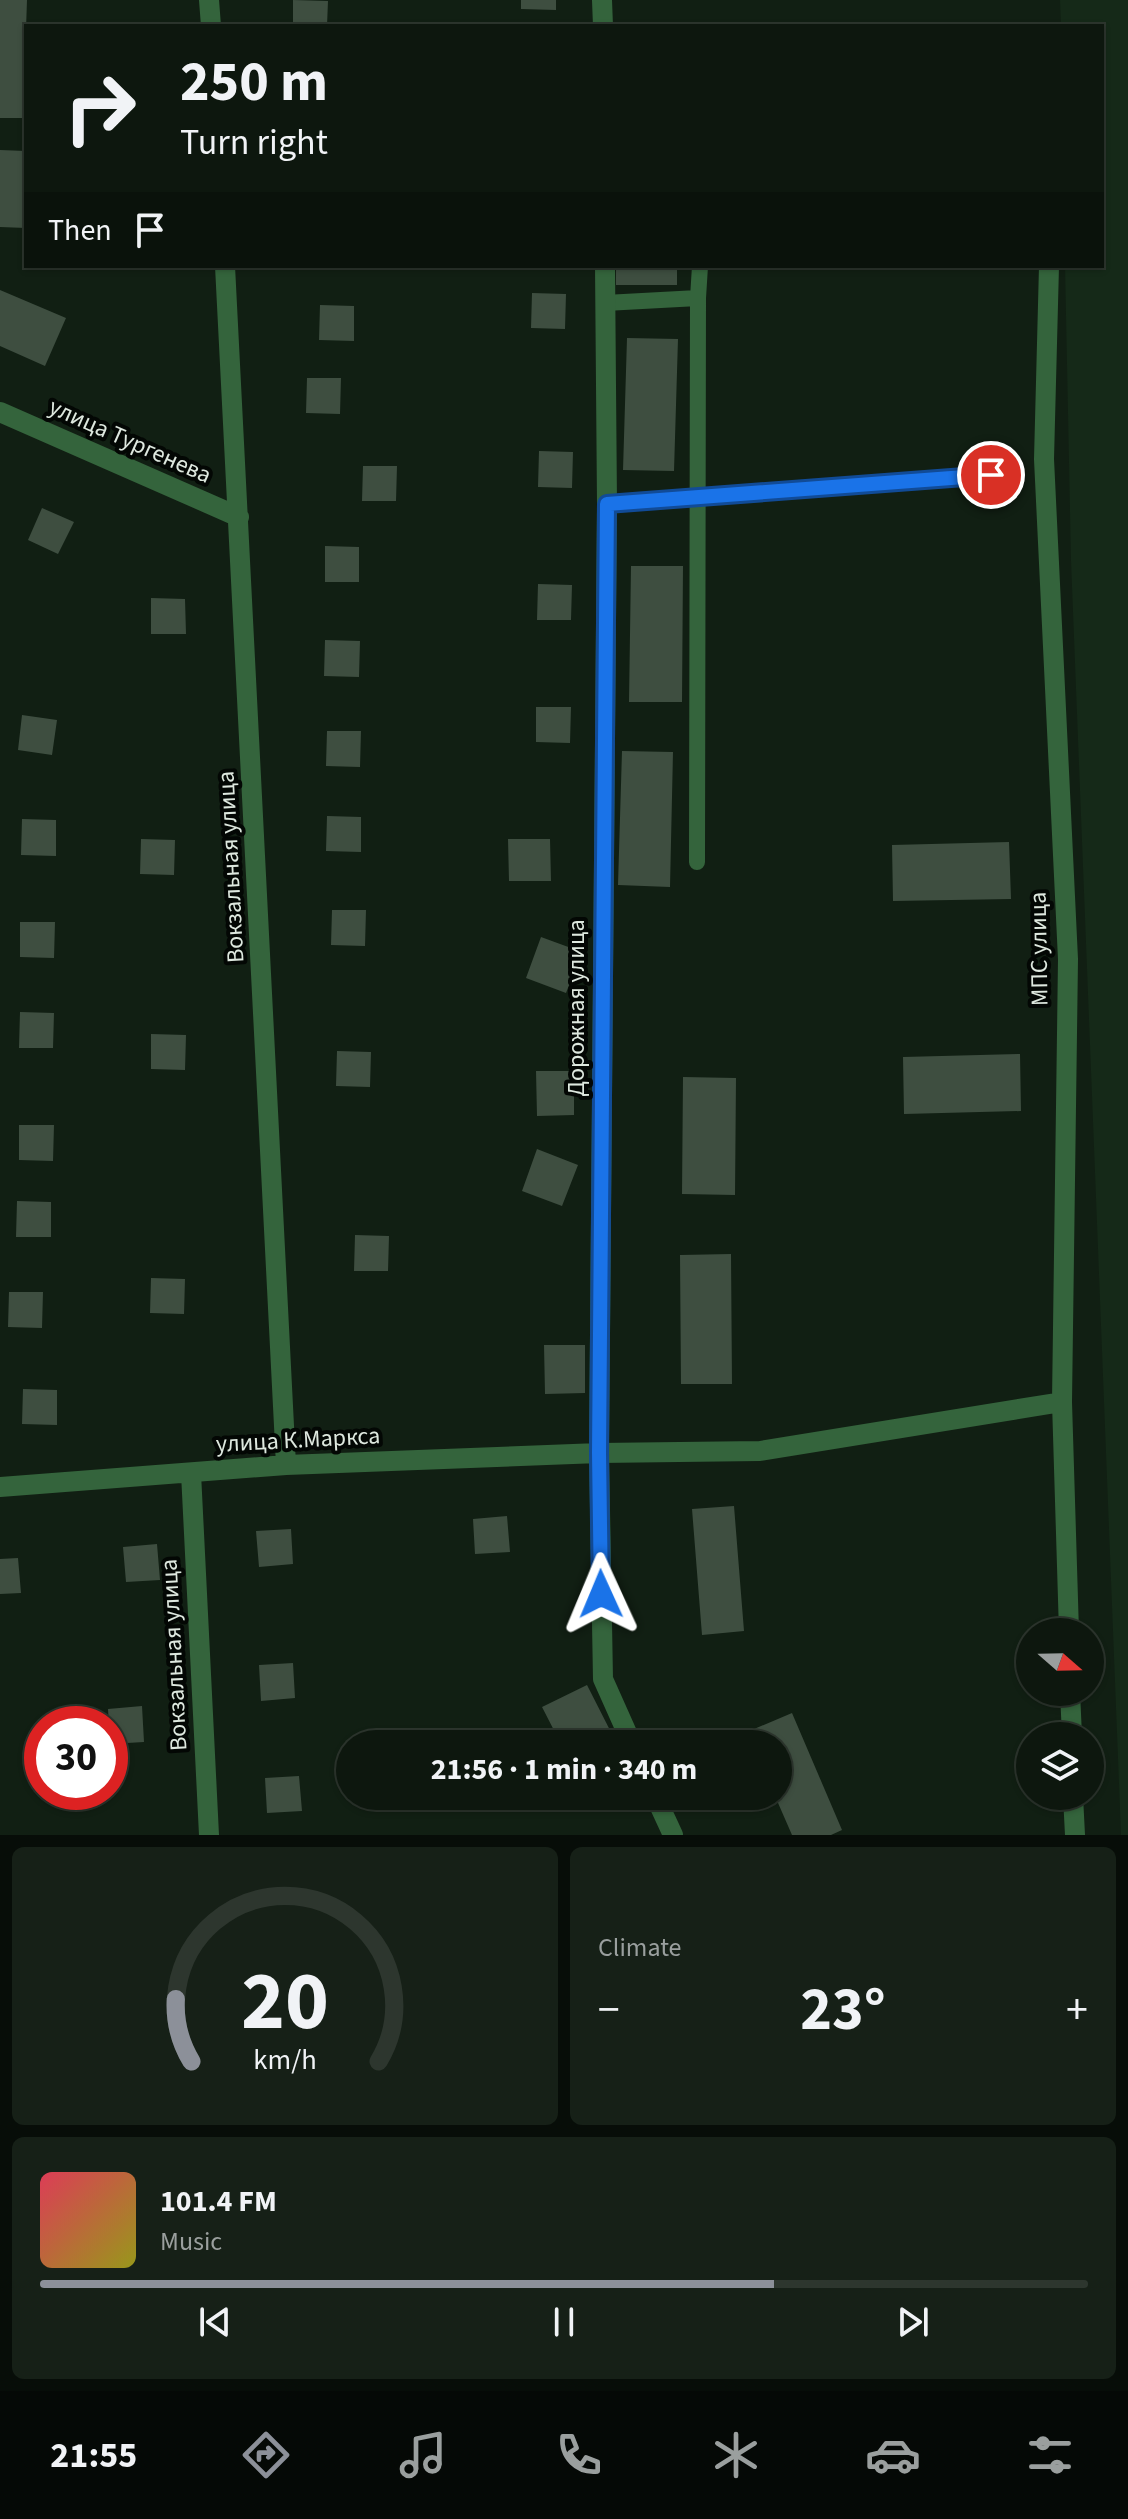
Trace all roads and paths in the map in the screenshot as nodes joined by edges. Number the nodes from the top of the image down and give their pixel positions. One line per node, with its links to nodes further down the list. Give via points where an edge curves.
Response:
1 (209, 0): 3 (street)
2 (602, 0): 4 (street)
3 (211, 24)
4 (603, 24)
5 (225, 268): 15 (street, Вокзальная улица)
6 (605, 268): 10 (street, Дорожная улица)
7 (700, 268): 9 (lane)
8 (1049, 268): 17 (street, МПС улица, via 1044,459 1068,959)
9 (698, 298): 10 (lane); 13 (lane)
10 (605, 303): 14 (street, Дорожная улица)
11 (0, 412): 15 (street, улица Тургенева)
12 (991, 475): 13 (lane)
13 (698, 497): 14 (lane); 16 (lane)
14 (607, 504): 18 (street, Дорожная улица)
15 (239, 517): 19 (street, Вокзальная улица)
16 (697, 862)
17 (1062, 1402): 18 (street, улица К.Маркса, via 760,1451); 22 (street, МПС улица)
18 (599, 1453): 19 (street, улица К.Маркса); 23 (street, Дорожная улица, via 603,1679)
19 (286, 1465): 20 (street, улица К.Маркса)
20 (191, 1473): 21 (street, улица К.Маркса); 26 (street, Вокзальная улица)
21 (0, 1487)
22 (1069, 1618)
23 (626, 1730)
24 (661, 1810): 27 (street)
25 (1074, 1810): 28 (street)
26 (209, 1835)
27 (673, 1835)
28 (1075, 1835)

